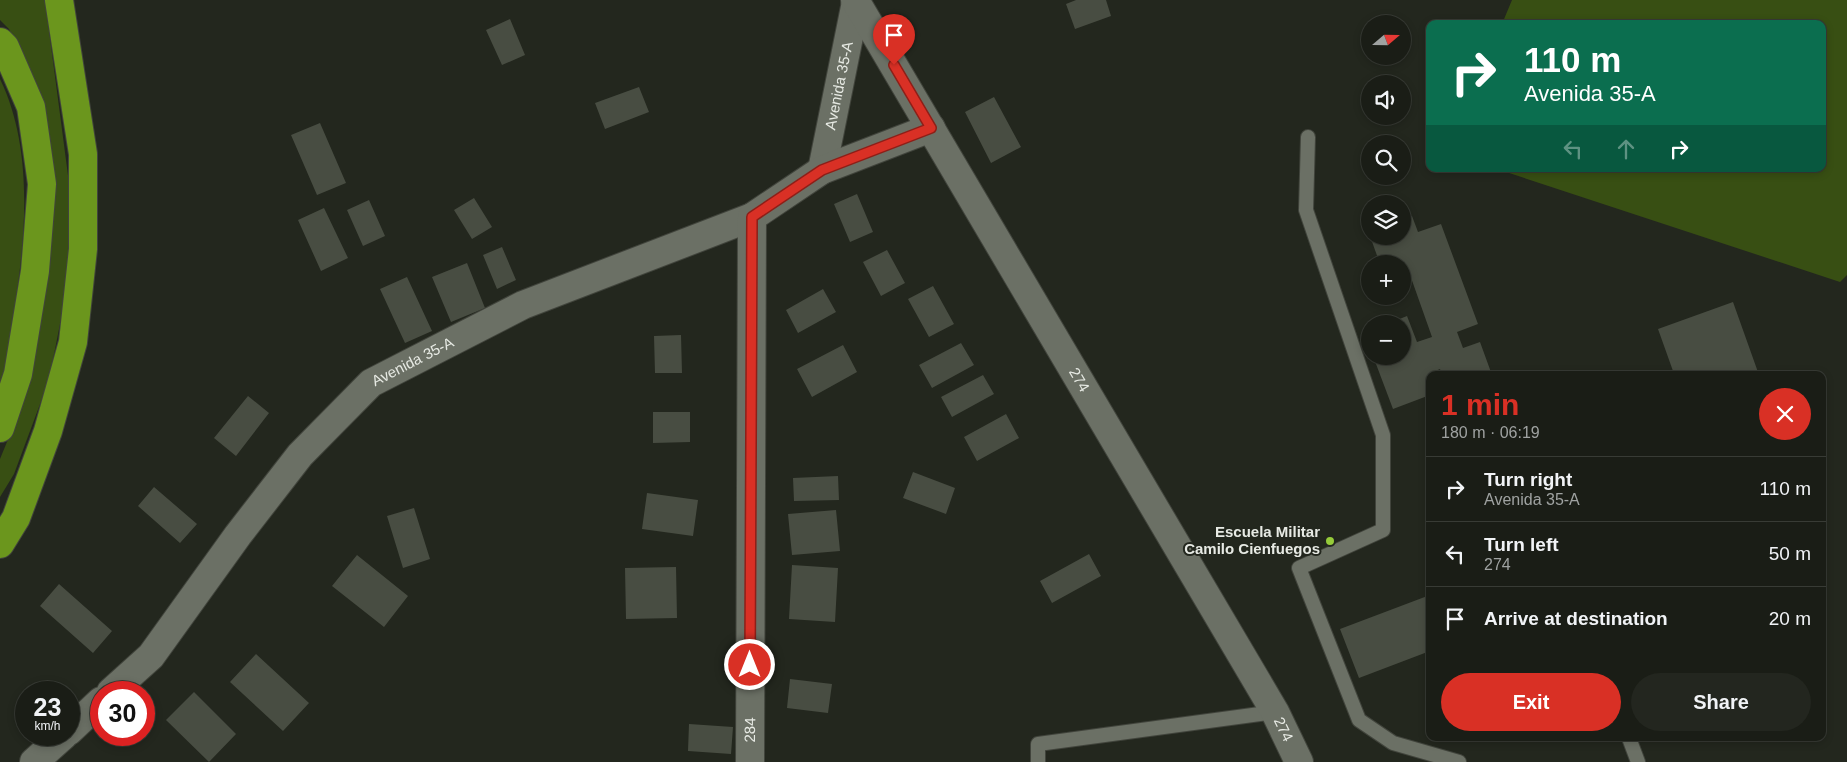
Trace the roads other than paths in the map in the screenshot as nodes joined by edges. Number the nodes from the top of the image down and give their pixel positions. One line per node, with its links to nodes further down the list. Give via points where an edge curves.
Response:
1 (59, 0): 9 (highway, via 83,154 83,249 75,324 48,431 16,518)
2 (855, 1): 4 (street, 274); 6 (street, Avenida 35-A)
3 (0, 42): 8 (highway, via 30,108 42,184 35,271 18,374)
4 (931, 128): 6 (street, Avenida 35-A); 12 (street, 274)
5 (1308, 137): 20 (lane, via 1306,210 1383,435 1383,530 1299,568 1359,720 1393,743)
6 (822, 170): 7 (street, Avenida 35-A)
7 (752, 217): 10 (street, Avenida 35-A, via 523,305 371,383 300,455 151,656); 17 (street, 284)
8 (0, 428)
9 (0, 544)
10 (123, 681)
11 (90, 711): 13 (street)
12 (1275, 712): 18 (lane, via 1038,744); 19 (street, 274)
13 (80, 721)
14 (1630, 741): 21 (lane)
15 (52, 746): 16 (street)
16 (34, 762)
17 (750, 762)
18 (1038, 762)
19 (1299, 762)
20 (1459, 762)
21 (1638, 762)

